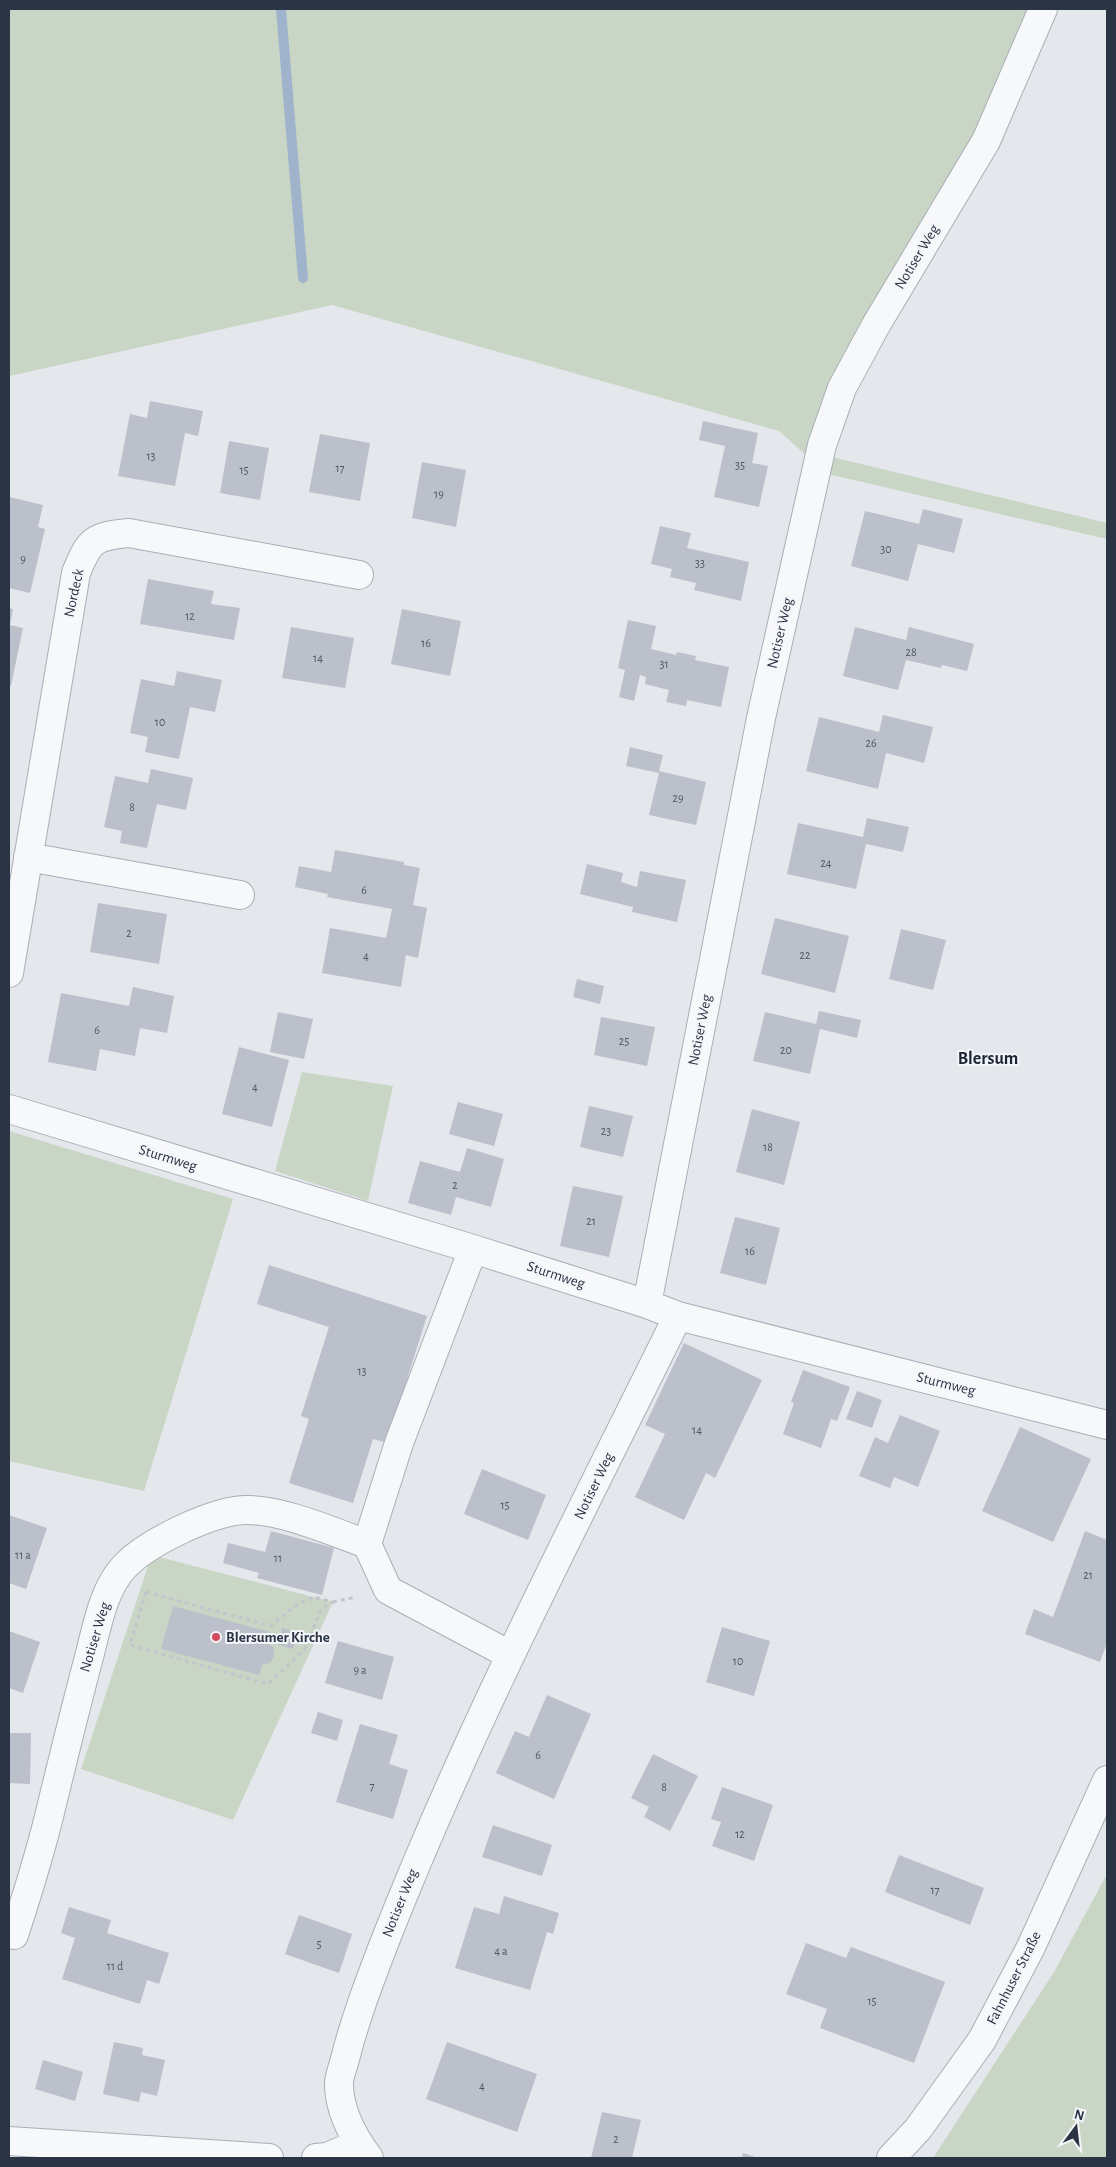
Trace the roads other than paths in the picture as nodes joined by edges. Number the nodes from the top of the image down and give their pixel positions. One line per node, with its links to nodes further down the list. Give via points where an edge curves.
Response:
1 (1043, 9): 8 (street, Notiser Weg, via 986,141 842,388 822,445 761,718)
2 (359, 575): 3 (street, Nordeck, via 129,534 104,535 94,540 76,573)
3 (28, 857): 4 (street); 5 (street, Nordeck)
4 (240, 895)
5 (9, 974)
6 (9, 1109): 7 (street, Sturmweg)
7 (473, 1249): 8 (street, Sturmweg); 11 (street, via 399,1443)
8 (647, 1304): 9 (street, Sturmweg)
9 (678, 1316): 10 (street, Sturmweg); 12 (street, Notiser Weg)
10 (1107, 1425)
11 (367, 1544): 12 (street, via 388,1590); 14 (street, Notiser Weg, via 293,1518 248,1510 220,1514 197,1522 157,1542 125,1566 102,1610 52,1805)
12 (510, 1655): 16 (street, Notiser Weg, via 437,1813 370,1978 349,2043 338,2085 345,2117)
13 (1107, 1780): 19 (street, Fahnhuser Straße, via 1031,1947 982,2040 918,2129)
14 (14, 1935)
15 (9, 2141): 17 (street)
16 (364, 2151): 18 (street)
17 (269, 2158)
18 (316, 2158)
19 (890, 2158)

